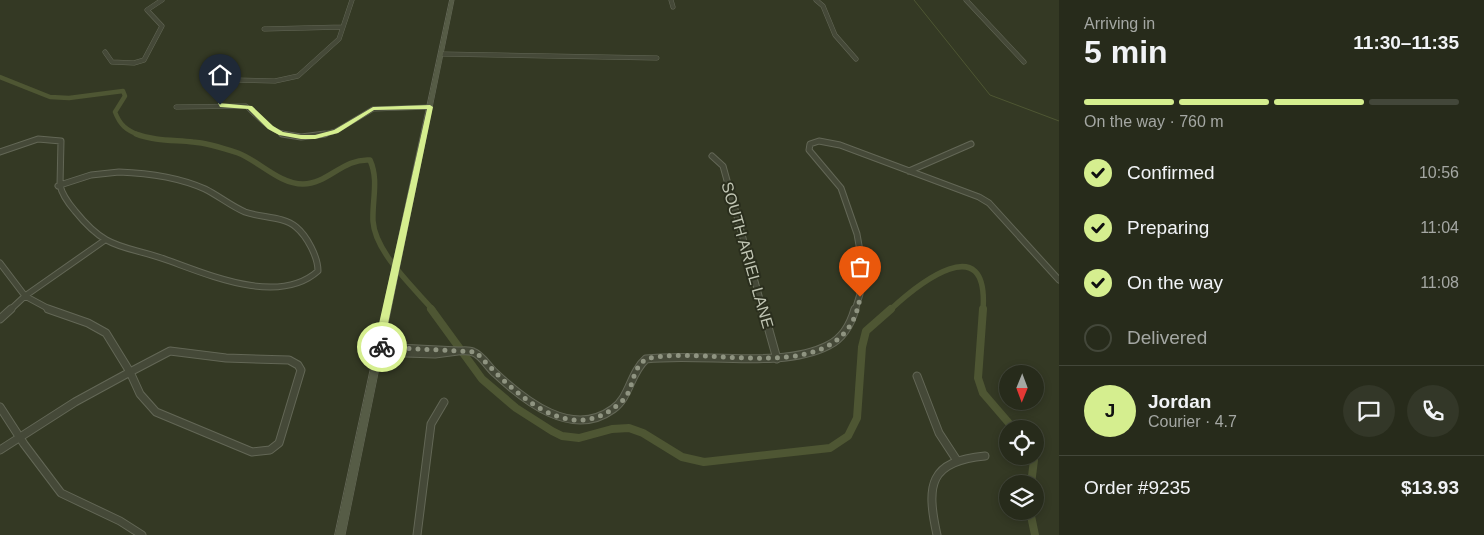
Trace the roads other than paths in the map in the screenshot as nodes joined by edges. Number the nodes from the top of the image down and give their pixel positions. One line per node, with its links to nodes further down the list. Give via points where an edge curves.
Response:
1 (162, 0): 10 (street, via 147,10 162,26 144,60 112,62)
2 (352, 0): 8 (street)
3 (452, 0): 11 (street)
4 (671, 0): 7 (street)
5 (816, 0): 13 (street, via 823,6 832,29)
6 (966, 0): 14 (street)
7 (673, 6)
8 (343, 27): 9 (street); 15 (street, via 335,44 298,76 275,81)
9 (264, 28)
10 (105, 52)
11 (441, 54): 12 (street); 17 (street)
12 (656, 58)
13 (856, 59)
14 (1024, 62)
15 (234, 80)
16 (176, 106): 17 (street, via 246,106 281,134 301,137 336,131 373,108)
17 (430, 107): 28 (street)
18 (971, 144): 21 (street)
19 (0, 152): 22 (street, via 31,141 53,138 61,141 64,150)
20 (712, 156): 29 (street, SOUTH ARIEL LANE, via 723,166)
21 (909, 171): 25 (street, via 966,190 988,203); 29 (street, via 829,142 810,144 809,150 840,187 863,258 858,314 850,328 832,344)
22 (58, 186): 23 (street, via 84,220); 23 (street, via 91,176 116,174 147,175 195,186 252,215 293,223 318,261 318,271 310,280 291,286 245,284 130,251)
23 (105, 240): 26 (street)
24 (0, 263): 26 (street)
25 (1059, 280)
26 (25, 296): 27 (street); 30 (street, via 49,310 88,323 106,333 125,361)
27 (0, 319)
28 (378, 349): 29 (street, via 476,352 523,398 546,412 574,421 588,421 613,410 625,399 634,371 646,359 680,355); 39 (street)
29 (777, 359)
30 (129, 373): 30 (street, via 170,352 289,360 298,365 300,377 279,443 270,450 252,452 156,412 140,394); 34 (street)
31 (917, 376): 37 (street, via 939,433)
32 (444, 402): 40 (street, via 432,424)
33 (0, 407): 34 (street)
34 (19, 438): 35 (street); 38 (street, via 61,493)
35 (0, 450)
36 (985, 456): 37 (street)
37 (956, 459): 41 (street, via 937,476 933,488 931,503)
38 (142, 535)
39 (340, 535)
40 (417, 535)
41 (937, 535)

